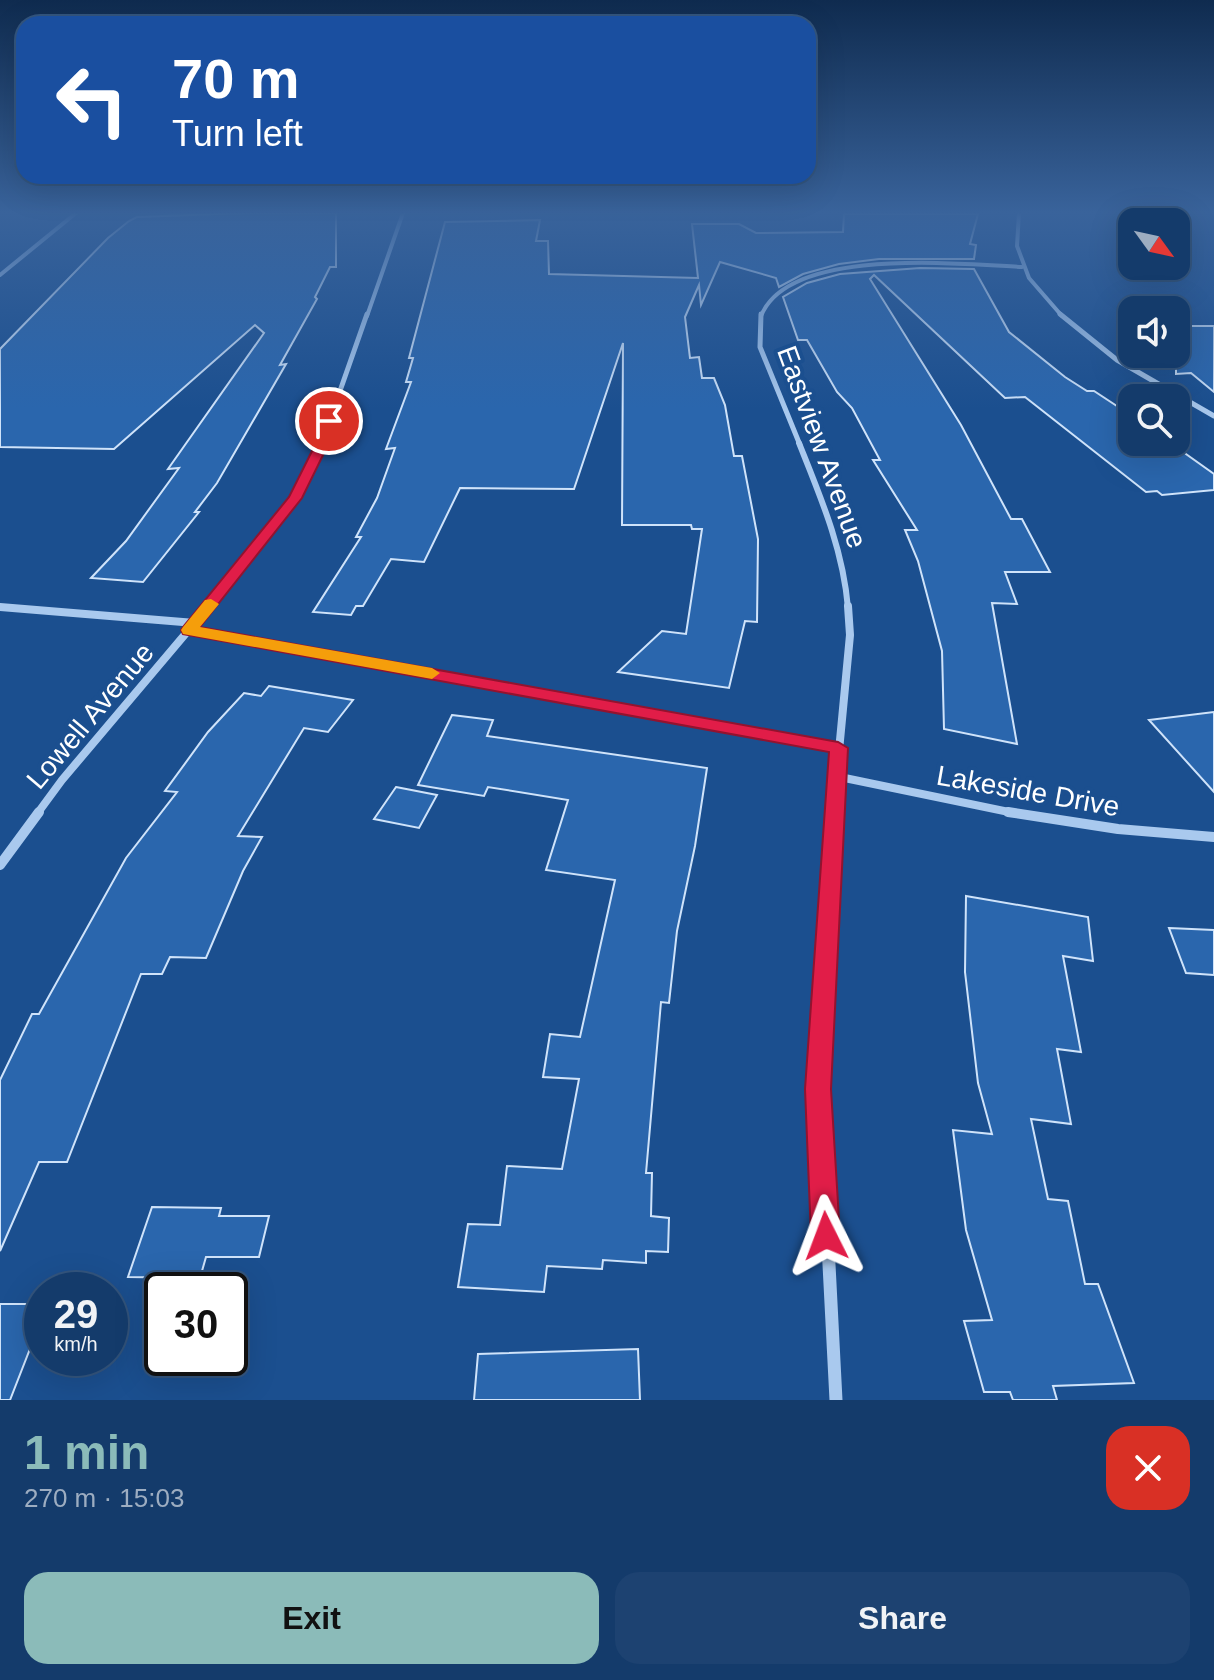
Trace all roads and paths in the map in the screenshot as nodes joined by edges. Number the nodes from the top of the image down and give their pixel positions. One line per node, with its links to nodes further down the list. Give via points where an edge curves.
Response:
1 (380, 278): 6 (street, Lowell Avenue, via 319,451 295,498)
2 (804, 278): 7 (street, Eastview Avenue, via 766,302 756,331 833,528 845,573 850,635)
3 (1031, 278): 4 (street, via 1068,324 1110,356)
4 (1214, 416)
5 (0, 607): 6 (street)
6 (192, 627): 7 (lane); 10 (street, Lowell Avenue, via 62,780)
7 (838, 748): 8 (street, Eastview Avenue)
8 (835, 776): 9 (street, Lakeside Drive, via 1013,815 1152,835); 11 (street, Eastview Avenue, via 818,1089)
9 (1214, 837)
10 (0, 865)
11 (836, 1400)

